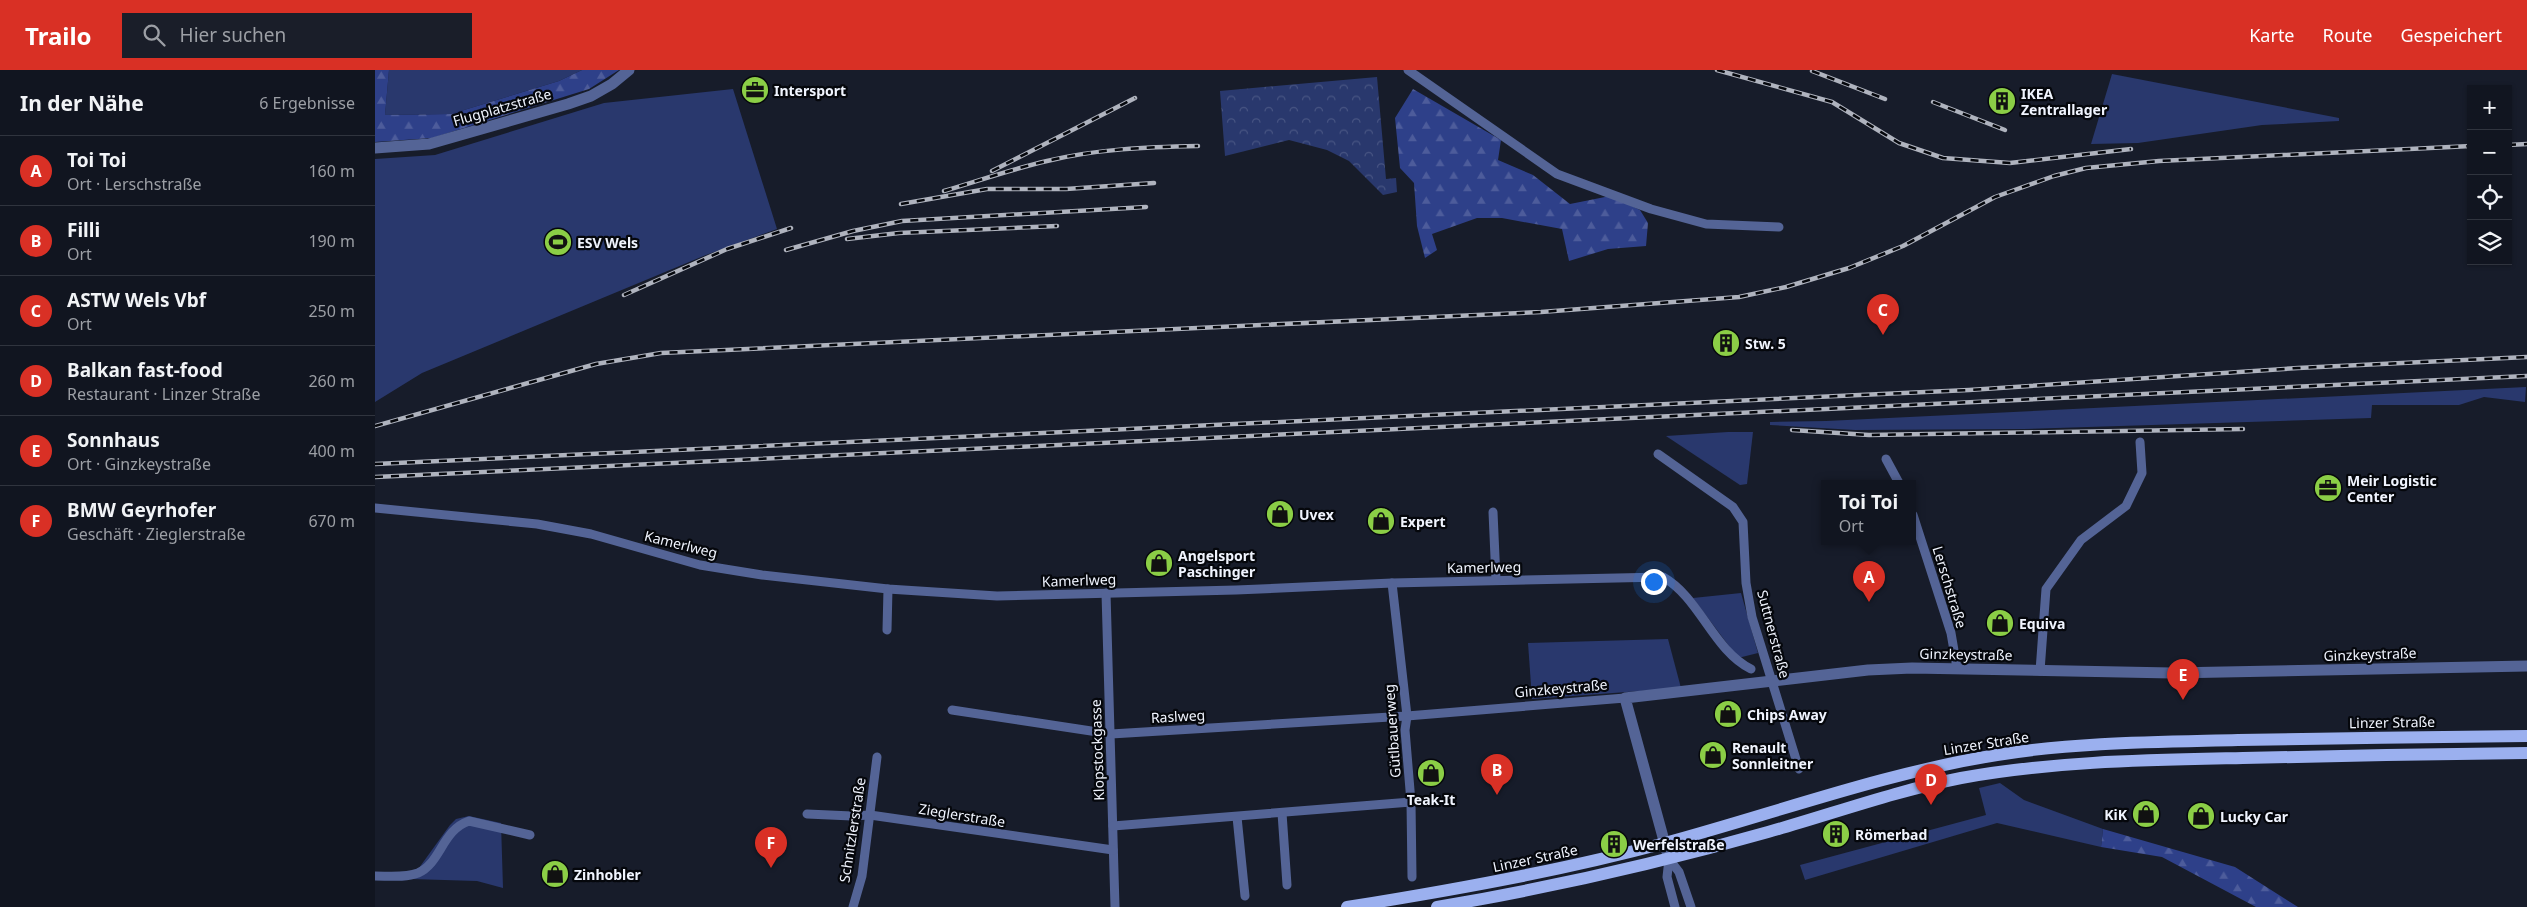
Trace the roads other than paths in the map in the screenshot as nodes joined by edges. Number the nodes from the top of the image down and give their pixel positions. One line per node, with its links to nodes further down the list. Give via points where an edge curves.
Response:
1 (629, 70): 3 (street, Flugplatzstraße, via 591,96 568,104 429,144)
2 (1408, 70): 4 (street, via 1557,174 1651,209 1705,224)
3 (375, 148)
4 (1779, 226)
5 (2140, 442): 20 (street, via 2142,473 2126,506 2081,540 2045,589)
6 (1658, 454): 21 (street, Suttnerstraße, via 1733,507 1743,522 1749,604)
7 (1885, 458): 8 (street)
8 (1897, 480)
9 (375, 508): 14 (street, Kamerlweg, via 537,524 591,534 700,565)
10 (1493, 512): 12 (street)
11 (1916, 524): 18 (street, Lerschstraße, via 1951,633)
12 (1496, 580): 13 (street, Kamerlweg); 19 (street, Kamerlweg, via 1663,577 1687,598 1736,662)
13 (1392, 583): 15 (street, Kamerlweg, via 1321,588); 24 (street, Gütlbauerweg)
14 (888, 589): 15 (street, Kamerlweg, via 997,596); 16 (street)
15 (1105, 593): 25 (street, Klopstockgasse)
16 (887, 630)
17 (2527, 666): 20 (street, Ginzkeystraße, via 2172,673)
18 (1957, 668): 20 (street, Ginzkeystraße); 21 (street, Ginzkeystraße, via 1868,670)
19 (1751, 669)
20 (2040, 671)
21 (1773, 683): 22 (street, Ginzkeystraße); 29 (street, Suttnerstraße)
22 (1625, 698): 24 (street, Ginzkeystraße); 37 (street)
23 (952, 710): 25 (street, Raslweg)
24 (1407, 716): 25 (street, Raslweg); 30 (street, Gütlbauerweg, via 1405,730)
25 (1111, 734): 35 (street, Klopstockgasse)
26 (2527, 736): 37 (main road, Linzer Straße, via 2179,741 2043,749 1934,767)
27 (2527, 753): 39 (main road, via 2160,759 2028,768 1958,779)
28 (877, 757): 33 (street, Schnitzlerstraße)
29 (1799, 769)
30 (1411, 802): 31 (street); 41 (street, Gütlbauerweg)
31 (1282, 813): 34 (street); 42 (street)
32 (807, 814): 33 (street, Zieglerstraße)
33 (870, 814): 38 (street, Zieglerstraße); 44 (street, Schnitzlerstraße, via 862,876)
34 (1237, 817): 35 (street); 43 (street)
35 (1113, 826): 38 (street, Klopstockgasse)
36 (531, 835): 40 (street, via 469,820 452,830 427,866 419,872 406,876)
37 (1665, 843): 39 (street); 46 (main road, Linzer Straße, via 1557,869)
38 (1113, 850): 45 (street, Klopstockgasse)
39 (1669, 859): 47 (main road, via 1561,884); 48 (street, via 1667,877); 49 (street, via 1679,872)
40 (375, 876)
41 (1412, 877)
42 (1287, 885)
43 (1245, 896)
44 (853, 907)
45 (1115, 907)
46 (1347, 907)
47 (1437, 907)
48 (1675, 907)
49 (1691, 907)

